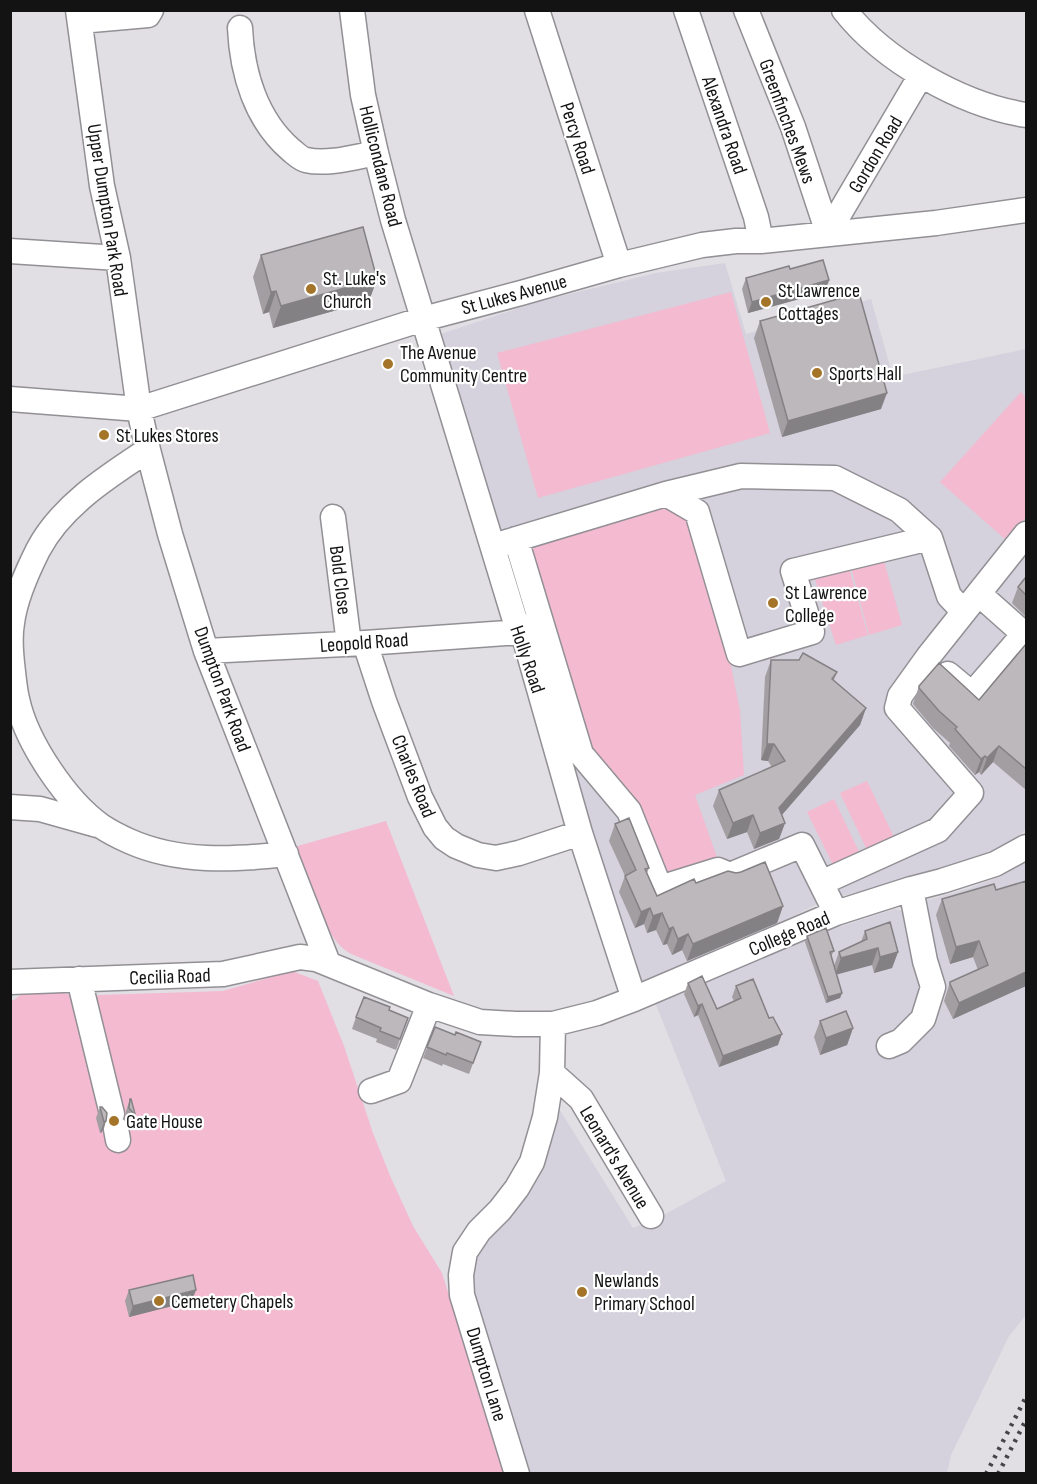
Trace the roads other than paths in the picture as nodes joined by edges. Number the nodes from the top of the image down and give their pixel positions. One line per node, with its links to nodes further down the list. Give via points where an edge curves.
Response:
1 (151, 10): 7 (street, via 148,15)
2 (352, 10): 11 (street, Hollicondane Road, via 363,95)
3 (537, 10): 17 (street, Percy Road)
4 (686, 10): 14 (street, Alexandra Road)
5 (746, 10): 13 (street, Greenfinches Mews, via 793,127)
6 (844, 10): 9 (street, via 856,26)
7 (79, 16): 16 (street, Upper Dumpton Park Road, via 102,186)
8 (240, 28): 11 (street, via 254,99 282,142 304,160 323,162)
9 (921, 75): 10 (street, via 974,101); 13 (street, Gordon Road)
10 (1026, 115)
11 (376, 153): 18 (street, Hollicondane Road)
12 (1026, 210): 13 (street, St Lukes Avenue)
13 (828, 233): 14 (street, St Lukes Avenue)
14 (761, 241): 17 (street, St Lukes Avenue, via 702,245)
15 (10, 251): 16 (street)
16 (118, 258): 20 (street, Upper Dumpton Park Road)
17 (619, 265): 18 (street, St Lukes Avenue)
18 (423, 319): 20 (street, St Lukes Avenue); 27 (street, Holly Road)
19 (10, 399): 20 (street, St Lukes Avenue)
20 (138, 409): 21 (street, Dumpton Park Road)
21 (148, 450): 31 (street, Dumpton Park Road); 32 (street, via 75,503 54,526 20,591 12,623)
22 (666, 494): 25 (street, via 741,476 835,478 899,510); 25 (street, via 697,512 739,654 812,632 793,571); 26 (street)
23 (333, 517): 30 (street, Bold Close)
24 (1025, 537): 28 (street)
25 (930, 538): 28 (street, via 949,596)
26 (516, 539): 27 (street); 39 (street, via 580,754 629,811 660,888 718,870 730,875 802,845)
27 (492, 546): 29 (street, Holly Road)
28 (971, 603): 33 (street); 33 (street, via 1024,634 972,694)
29 (521, 632): 30 (street, Leopold Road); 36 (street, Holly Road)
30 (357, 643): 31 (street, Leopold Road); 36 (street, Charles Road, via 384,701 420,797 444,838 478,855 496,858)
31 (206, 651): 38 (street, Dumpton Park Road)
32 (11, 654): 35 (street, via 17,701 28,731 72,800)
33 (928, 657): 39 (street, via 900,696 897,708 971,794 938,830)
34 (10, 807): 35 (street, via 40,809)
35 (102, 826): 38 (street, via 131,842 195,858)
36 (580, 833): 45 (street, Holly Road)
37 (1026, 847): 40 (street, College Road, via 995,864)
38 (286, 854): 42 (street, Dumpton Park Road)
39 (821, 883): 41 (street)
40 (911, 889): 41 (street, College Road); 48 (street, via 933,987 923,1019 901,1041)
41 (836, 913): 45 (street, College Road)
42 (328, 963): 43 (street, Cecilia Road, via 300,957 223,974); 46 (street, College Road)
43 (80, 979): 44 (street, Cecilia Road); 51 (street)
44 (10, 982)
45 (634, 999): 47 (street, College Road)
46 (429, 1005): 47 (street, College Road, via 480,1022); 50 (street, via 399,1081)
47 (553, 1024): 49 (street)
48 (889, 1046)
49 (552, 1073): 52 (street, Leonard's Avenue, via 581,1099); 53 (street, Dumpton Lane, via 532,1162 517,1188 465,1252 461,1275 462,1295)
50 (371, 1090)
51 (115, 1128)
52 (651, 1216)
53 (517, 1473)

